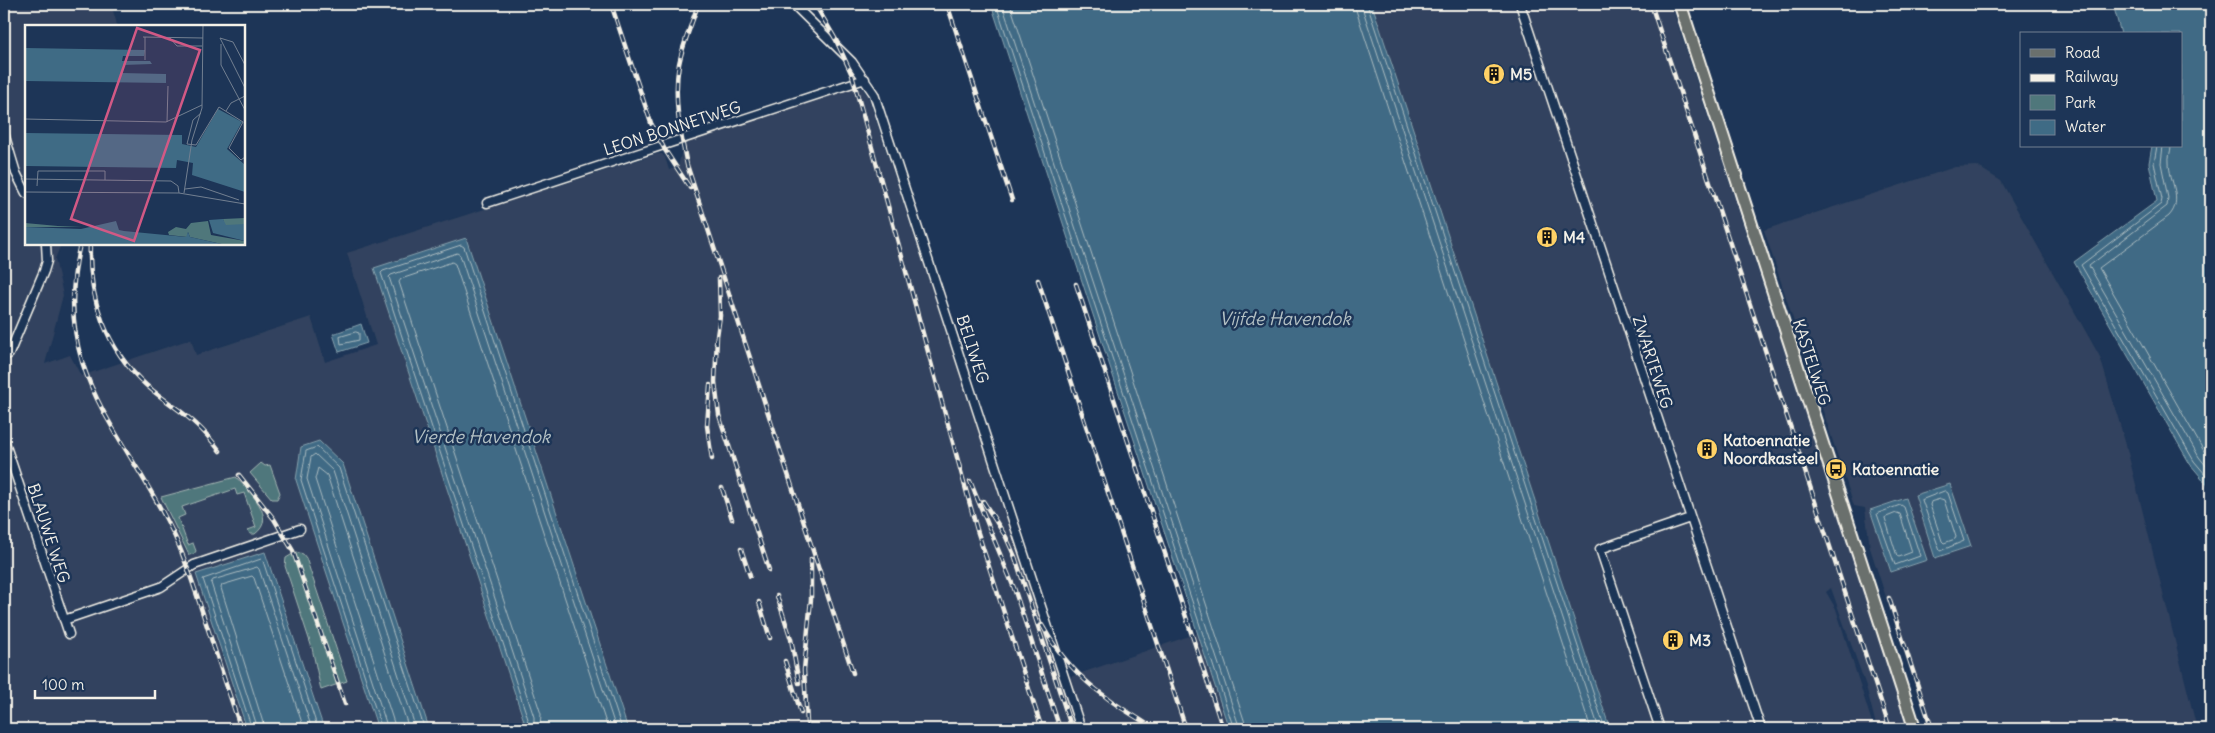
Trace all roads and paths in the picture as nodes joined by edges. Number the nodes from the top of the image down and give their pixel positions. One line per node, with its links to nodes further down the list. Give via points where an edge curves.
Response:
1 (793, 4): 4 (street, BELIWEG)
2 (1520, 4): 11 (street, ZWARTEWEG)
3 (1680, 4): 18 (main road, KASTELWEG)
4 (865, 79): 7 (street, LEON BONNETWEG); 15 (street, BELIWEG, via 880,112)
5 (4, 133): 6 (street)
6 (25, 191)
7 (488, 203)
8 (46, 245): 9 (street, via 44,271 9,354)
9 (4, 356)
10 (4, 440): 13 (street, BLAUWE WEG)
11 (1690, 518): 16 (street, via 1600,549); 17 (street, ZWARTEWEG)
12 (300, 529): 13 (street, via 194,565 161,587)
13 (64, 620): 14 (street, BLAUWE WEG)
14 (69, 634)
15 (1081, 729)
16 (1660, 729)
17 (1761, 729)
18 (1915, 729)

